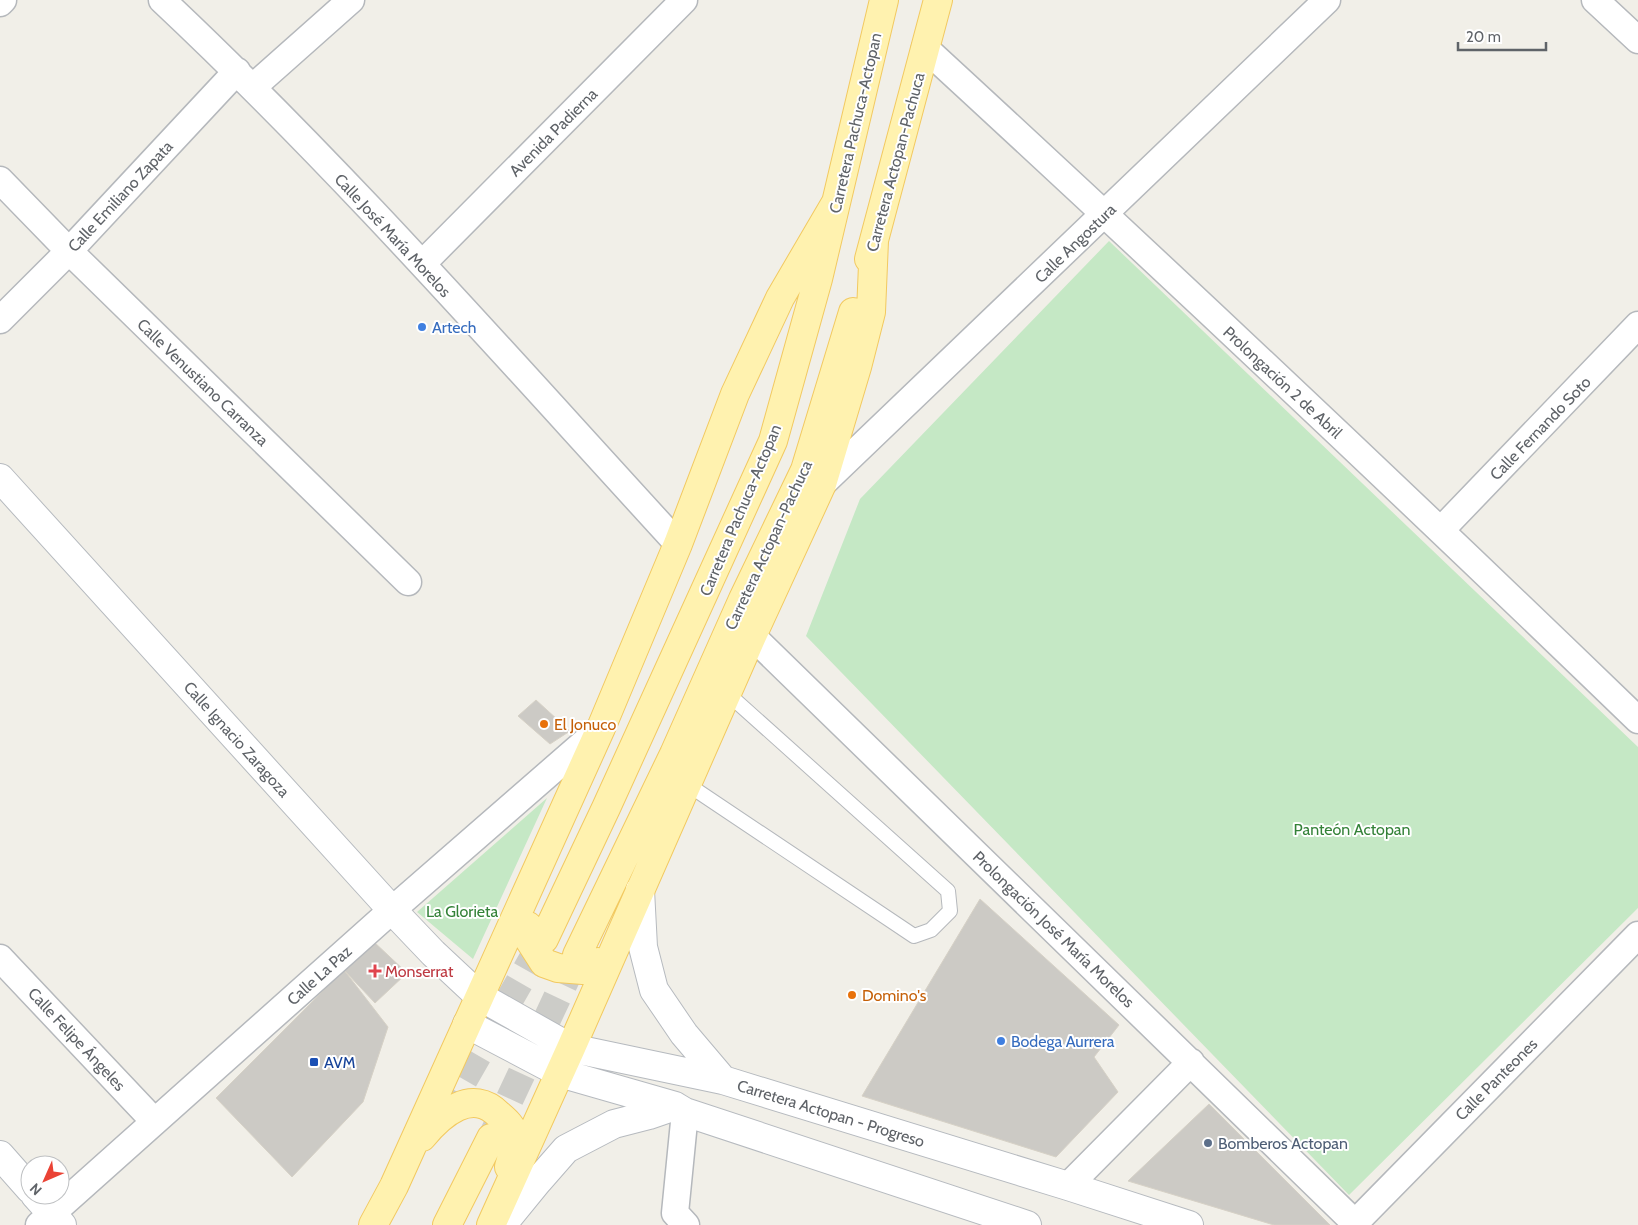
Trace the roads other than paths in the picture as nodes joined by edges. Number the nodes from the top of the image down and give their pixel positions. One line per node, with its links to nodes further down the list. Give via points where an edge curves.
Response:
1 (3, 0): 8 (street)
2 (162, 0): 12 (street, Calle José María Morelos)
3 (351, 0): 12 (street, Calle Emiliano Zapata)
4 (938, 0): 11 (main road, Carretera Actopan-Pachuca)
5 (1327, 0): 15 (street, Calle Angostura)
6 (1595, 0): 10 (street)
7 (677, 2): 18 (street, Avenida Padierna)
8 (0, 3)
9 (879, 4): 14 (main road, Carretera Pachuca-Actopan)
10 (1638, 40)
11 (925, 48): 15 (street, Prolongación 2 de Abril); 16 (main road, Carretera Actopan-Pachuca)
12 (245, 79): 17 (street, Calle Emiliano Zapata); 18 (street, Calle José María Morelos)
13 (0, 180): 17 (street, Calle Venustiano Carranza)
14 (835, 204): 24 (main road, via 780,298 735,394); 35 (main road, Carretera Pachuca-Actopan, via 818,279 773,441)
15 (1105, 214): 22 (street, Calle Angostura); 23 (street, Prolongación 2 de Abril)
16 (874, 241): 22 (main road, via 871,312); 37 (main road, Carretera Actopan-Pachuca, via 805,470)
17 (69, 250): 19 (street, Calle Emiliano Zapata); 25 (street, Calle Venustiano Carranza)
18 (422, 264): 24 (street, Calle José María Morelos)
19 (0, 320)
20 (1638, 325): 23 (street, Calle Fernando Soto)
21 (0, 478): 33 (main road, Calle Ignacio Zaragoza)
22 (822, 484): 26 (main road)
23 (1441, 530): 28 (street, Prolongación 2 de Abril)
24 (678, 544): 29 (main road)
25 (408, 582)
26 (752, 636): 27 (main road); 42 (street, Prolongación José María Morelos)
27 (727, 692): 30 (main road); 30 (lane, via 948,891 950,910 931,930 914,936)
28 (1638, 720)
29 (601, 728): 32 (main road); 33 (street, Calle La Paz)
30 (687, 784): 31 (main road)
31 (640, 890): 36 (main road); 44 (main road, via 643,947 654,990 684,1034)
32 (526, 894): 36 (main road, via 528,938 544,963 558,968 584,970 601,960); 39 (main road)
33 (392, 910): 39 (main road, Calle Ignacio Zaragoza); 47 (street, Calle La Paz)
34 (1638, 935): 56 (street, Calle Panteones)
35 (544, 939)
36 (617, 943): 41 (main road)
37 (577, 955)
38 (0, 958): 47 (street, Calle Felipe Ángeles)
39 (479, 996): 40 (main road); 41 (main road, Carretera Actopan - Progreso)
40 (467, 1024): 43 (main road); 49 (main road)
41 (571, 1048): 43 (main road); 44 (main road, Carretera Actopan - Progreso)
42 (1191, 1062): 52 (street); 56 (street, Prolongación José María Morelos)
43 (560, 1073): 45 (main road); 53 (main road)
44 (723, 1080): 52 (main road, Carretera Actopan - Progreso)
45 (680, 1109): 53 (main road, via 614,1124 566,1149 538,1181); 55 (street); 61 (main road)
46 (443, 1116): 58 (main road)
47 (154, 1121): 54 (street, Calle La Paz)
48 (491, 1138): 59 (main road)
49 (408, 1154): 53 (main road, via 435,1121 455,1107 481,1103 494,1110 511,1126 515,1138); 57 (main road)
50 (0, 1155): 51 (main road)
51 (20, 1178)
52 (1068, 1186): 62 (main road, Carretera Actopan - Progreso)
53 (502, 1213): 60 (main road)
54 (47, 1214)
55 (676, 1221)
56 (1355, 1223)
57 (373, 1225)
58 (390, 1225)
59 (447, 1225)
60 (491, 1225)
61 (1027, 1225)
62 (1189, 1225)

